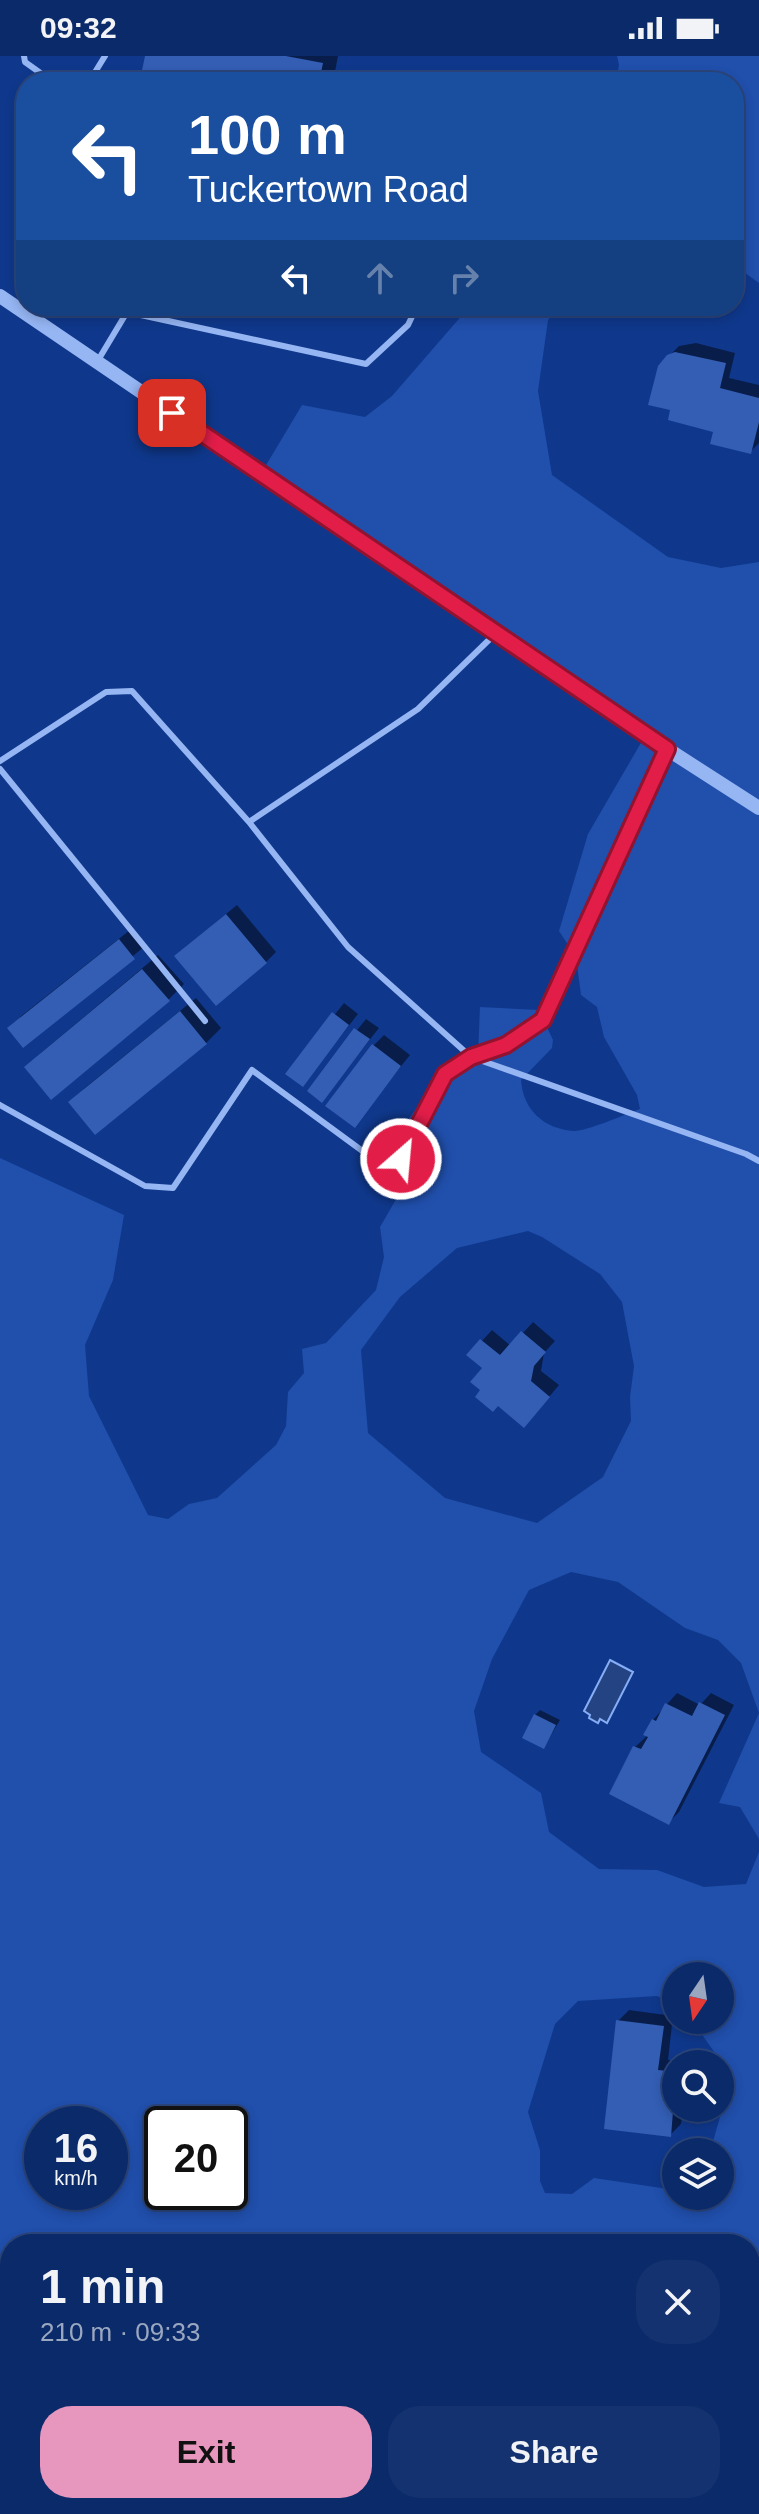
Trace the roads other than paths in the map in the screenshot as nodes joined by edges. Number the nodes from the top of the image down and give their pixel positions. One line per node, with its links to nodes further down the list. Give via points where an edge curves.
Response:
1 (24, 56): 2 (lane)
2 (39, 72)
3 (29, 316): 7 (street)
4 (122, 316): 7 (lane)
5 (157, 316): 6 (lane, via 366,364)
6 (412, 316)
7 (97, 362): 8 (street)
8 (496, 633): 9 (street); 13 (lane, via 418,709)
9 (667, 749): 12 (street); 15 (lane, via 543,1020 506,1045)
10 (0, 761): 13 (lane, via 106,692 132,691)
11 (0, 769): 14 (lane)
12 (759, 808)
13 (249, 822): 15 (lane, via 348,947)
14 (205, 1021)
15 (471, 1057): 16 (lane, via 445,1074 401,1159 372,1158 252,1070 173,1188 145,1186); 17 (lane)
16 (0, 1105)
17 (759, 1161)

